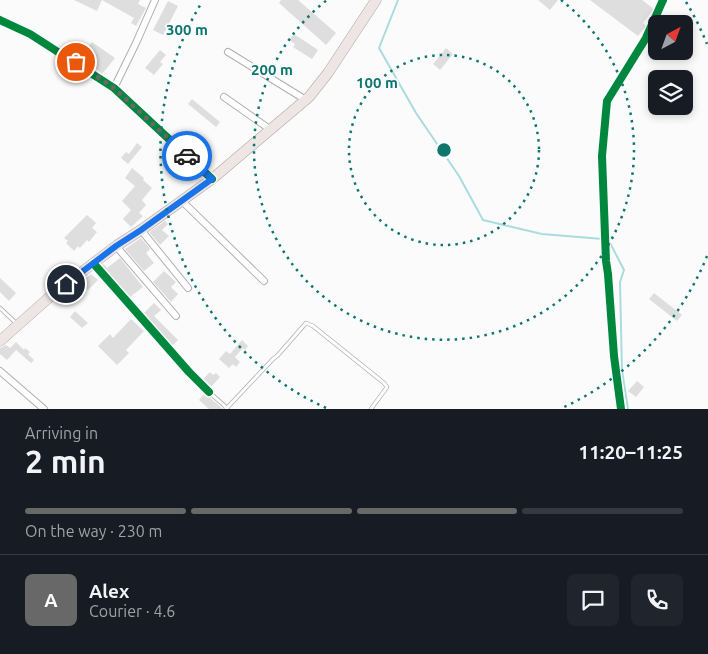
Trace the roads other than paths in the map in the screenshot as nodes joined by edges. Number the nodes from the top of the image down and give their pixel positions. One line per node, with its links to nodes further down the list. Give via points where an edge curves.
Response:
1 (155, 0): 6 (street)
2 (376, 0): 8 (main road, via 328,73)
3 (663, 0): 26 (street, via 646,38 607,100 602,156 606,260)
4 (0, 20): 6 (street, via 30,34)
5 (228, 52): 8 (street)
6 (114, 88): 10 (street)
7 (224, 97): 9 (street)
8 (306, 100): 9 (main road)
9 (271, 130): 10 (main road)
10 (212, 179): 11 (main road)
11 (182, 201): 12 (main road); 15 (street)
12 (141, 230): 13 (main road); 16 (street)
13 (116, 246): 14 (main road); 18 (street)
14 (94, 264): 19 (main road, via 52,294); 22 (street)
15 (264, 281)
16 (188, 288)
17 (0, 308): 19 (lane)
18 (176, 316)
19 (18, 325): 20 (main road)
20 (0, 341)
21 (0, 370): 24 (street)
22 (210, 392): 23 (lane)
23 (227, 408): 25 (lane, via 306,323 384,383 387,388)
24 (44, 409)
25 (371, 409)
26 (621, 409)

